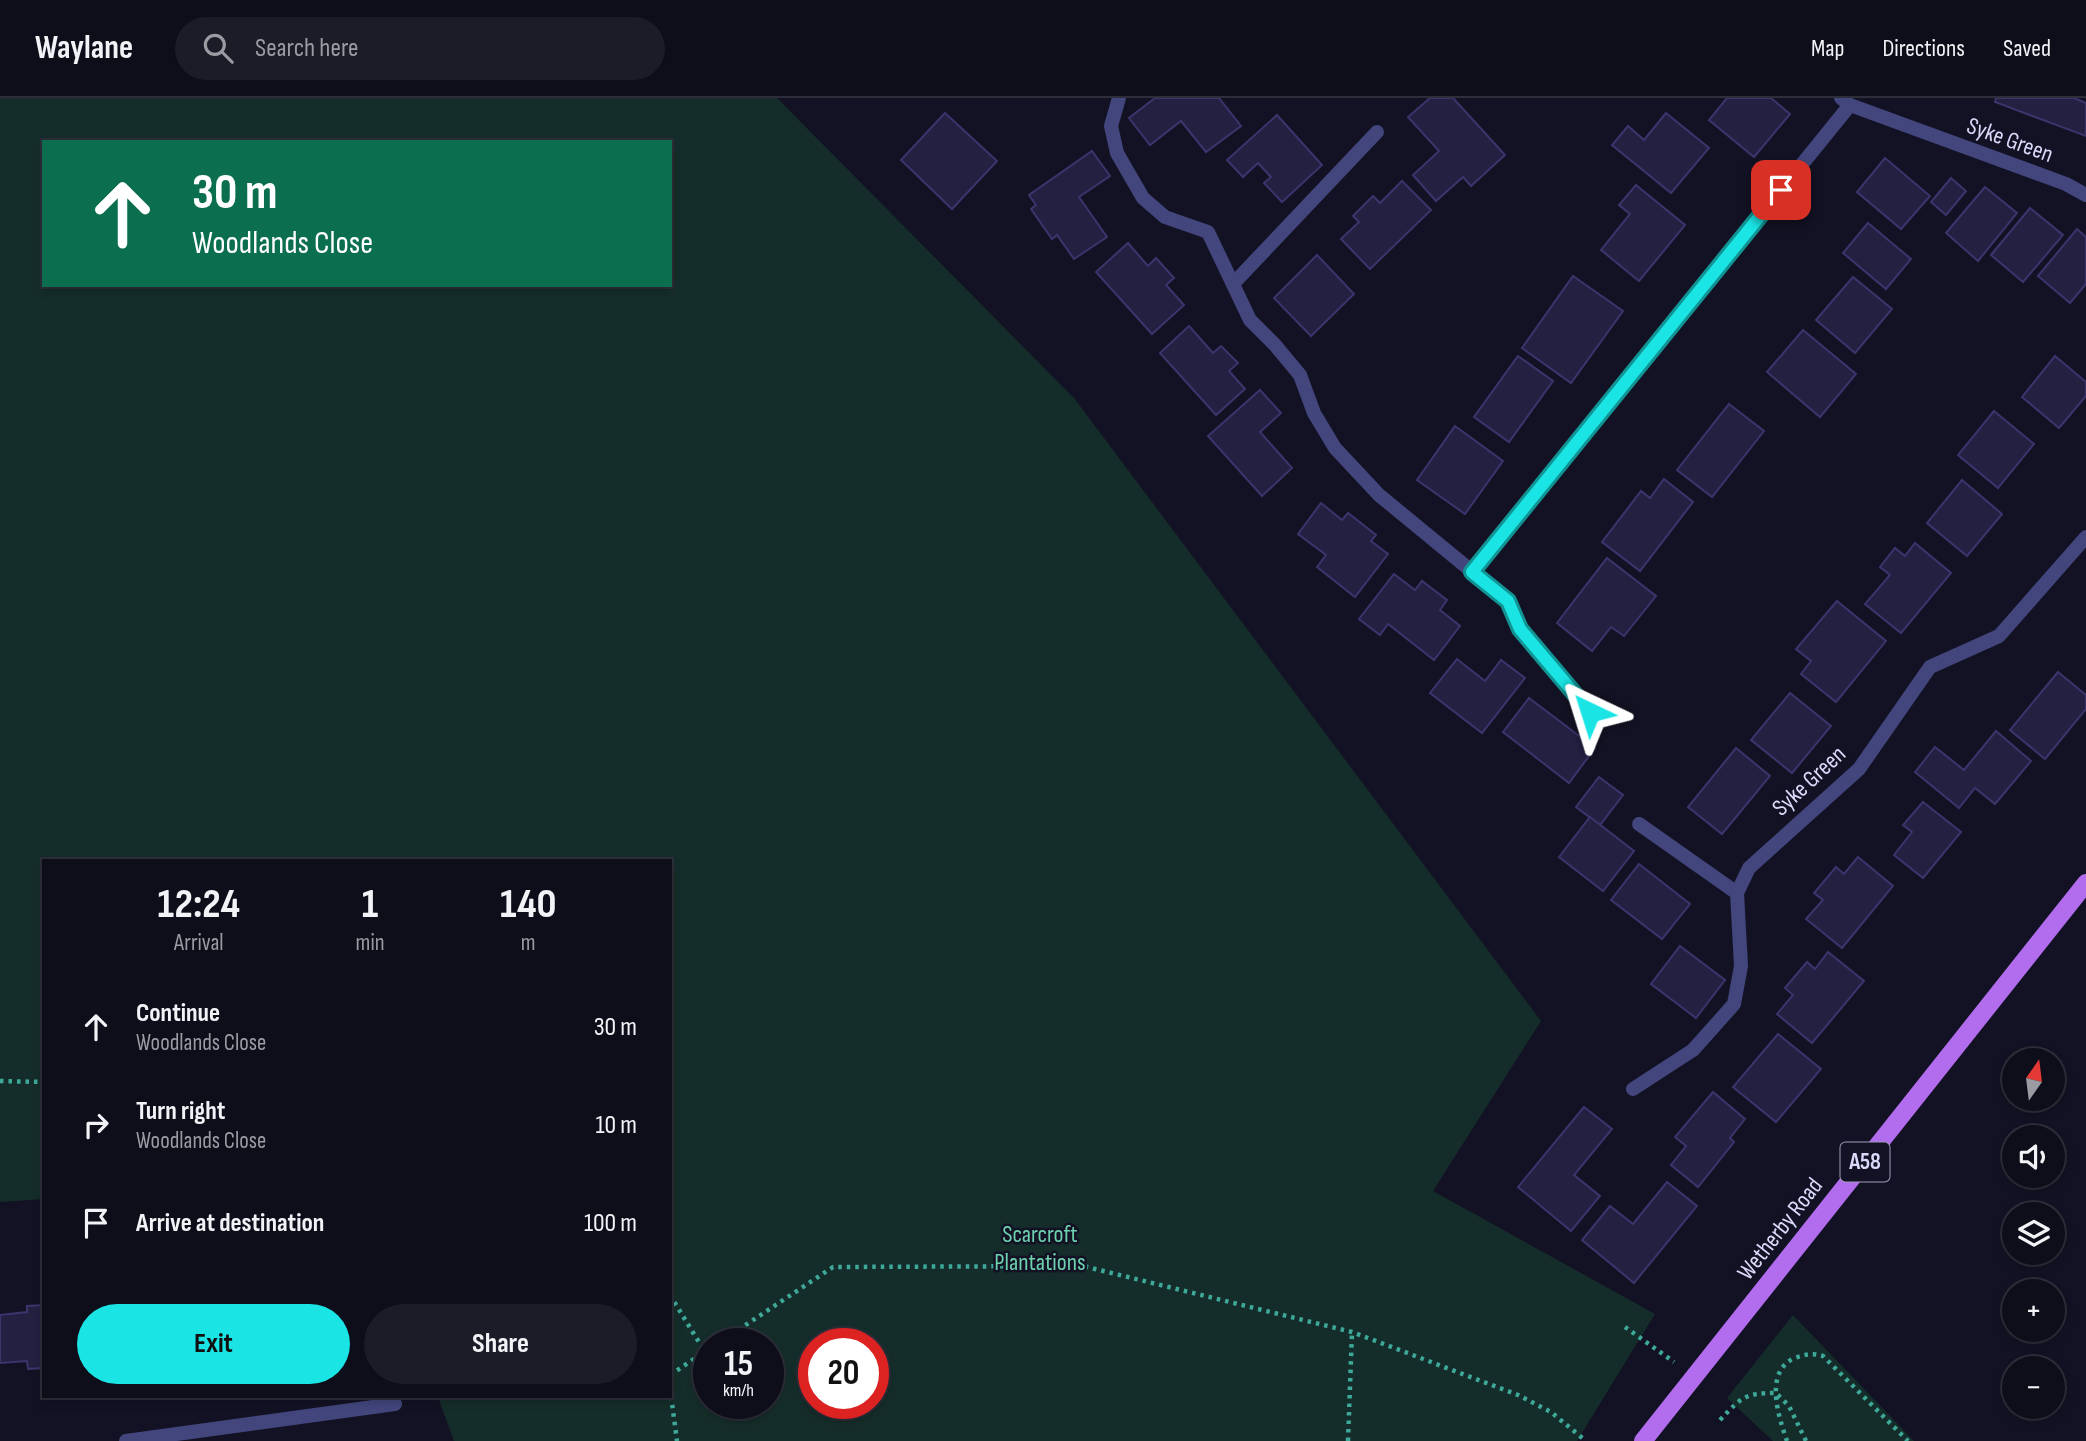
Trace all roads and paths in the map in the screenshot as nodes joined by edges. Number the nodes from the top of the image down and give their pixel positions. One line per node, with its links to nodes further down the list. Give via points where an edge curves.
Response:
1 (1119, 98): 5 (street, via 1111,126 1117,153 1143,198 1165,217 1208,232)
2 (1845, 101): 4 (street, Syke Green); 7 (street)
3 (1377, 132): 5 (street)
4 (2086, 195)
5 (1233, 284): 7 (street, via 1250,320 1300,375 1314,413 1335,448 1379,495)
6 (2086, 537): 11 (street, Syke Green, via 1999,636 1930,667 1859,769 1749,868)
7 (1472, 572): 8 (street, via 1508,601 1520,629)
8 (1590, 712)
9 (1639, 824): 11 (street)
10 (2086, 883): 22 (main road, Wetherby Road / A58)
11 (1737, 894): 14 (street, via 1741,966 1734,1004 1693,1050)
12 (0, 1081): 13 (path)
13 (42, 1082)
14 (1633, 1089)
15 (672, 1298): 18 (path)
16 (1625, 1326): 22 (path)
17 (740, 1328): 19 (path, via 833,1267 1083,1266)
18 (693, 1329)
19 (1352, 1332): 30 (path); 31 (path, via 1518,1395 1551,1412)
20 (693, 1359): 21 (path)
21 (672, 1374)
22 (1694, 1377): 32 (main road, Wetherby Road / A58)
23 (1776, 1393): 26 (path, via 1753,1393); 33 (path); 34 (path); 35 (path, via 1780,1372 1791,1360 1811,1353 1823,1356)
24 (671, 1398): 29 (path)
25 (395, 1404): 27 (street)
26 (1720, 1420)
27 (184, 1436): 28 (street)
28 (126, 1441)
29 (677, 1441)
30 (1348, 1441)
31 (1586, 1441)
32 (1643, 1441)
33 (1787, 1441)
34 (1806, 1441)
35 (1908, 1441)

